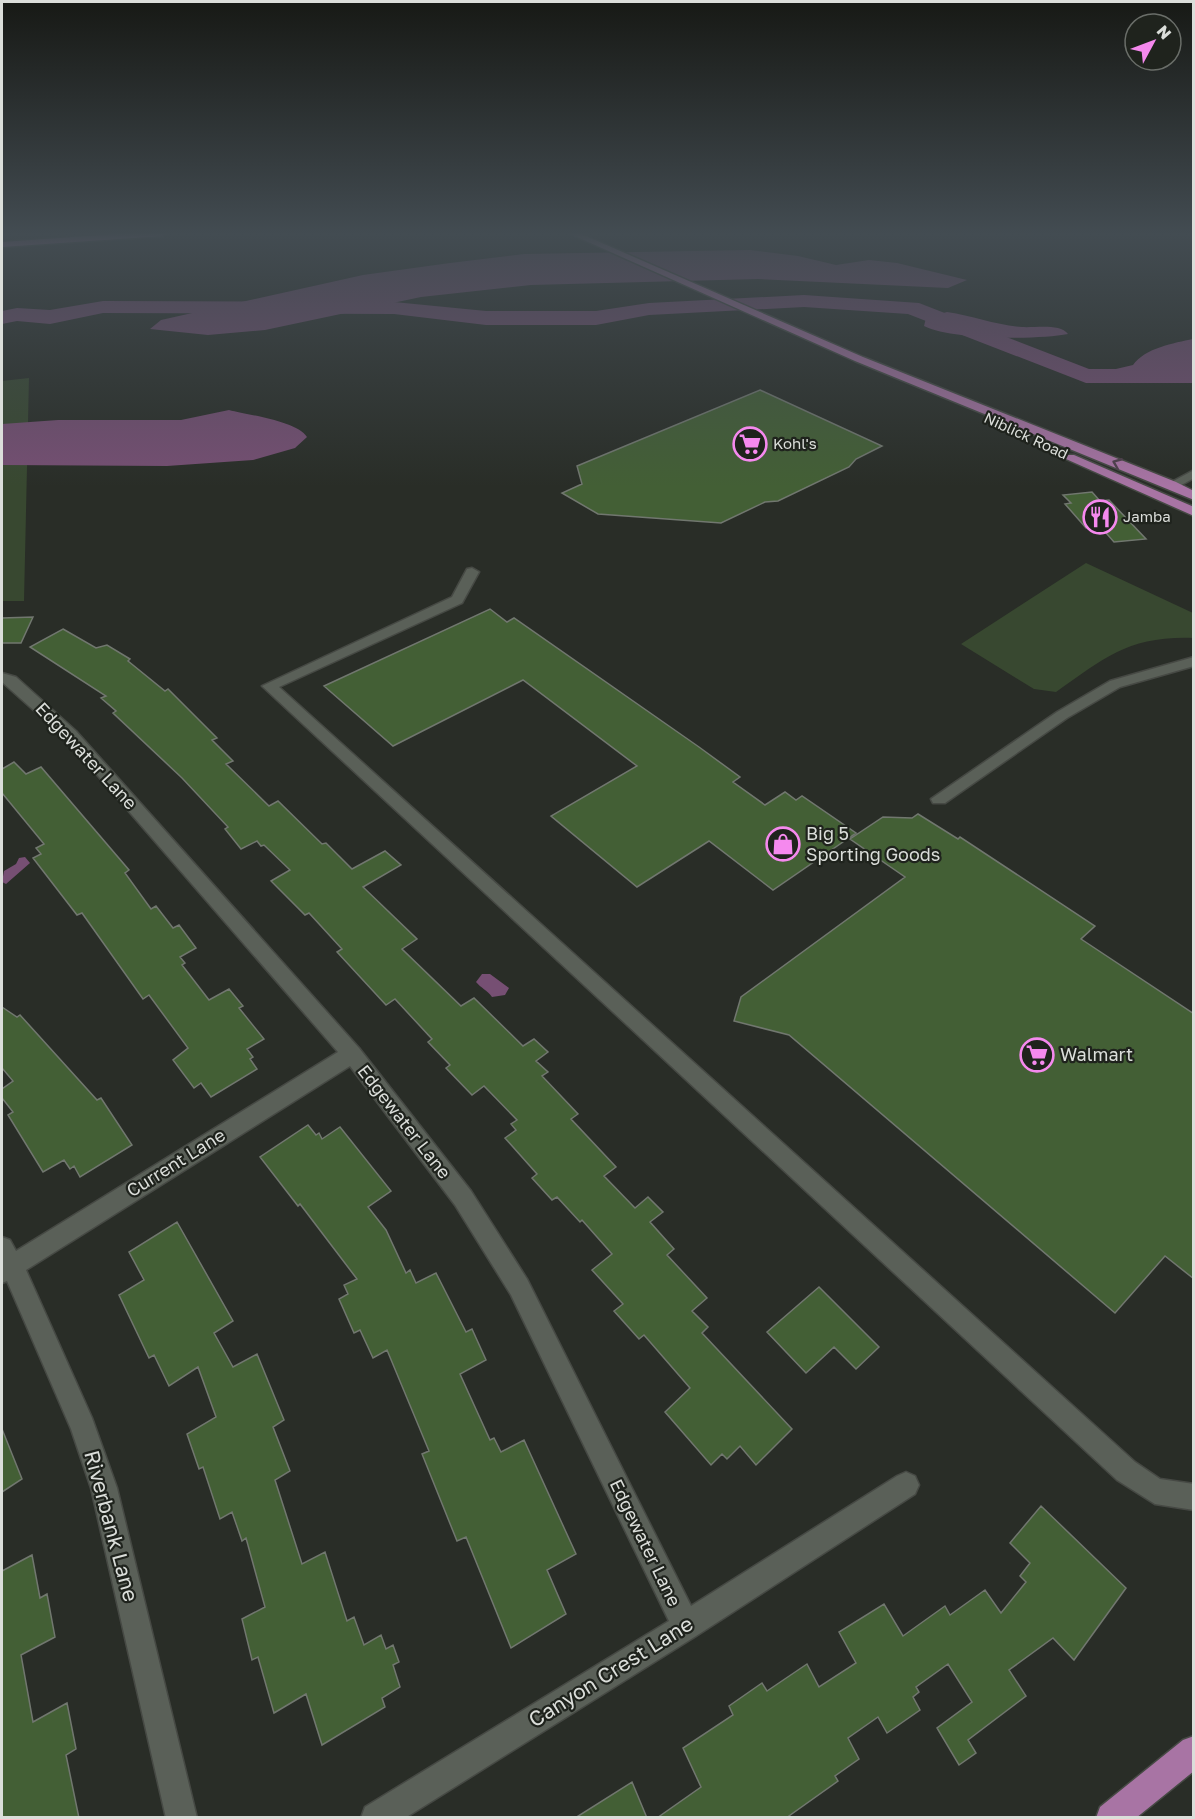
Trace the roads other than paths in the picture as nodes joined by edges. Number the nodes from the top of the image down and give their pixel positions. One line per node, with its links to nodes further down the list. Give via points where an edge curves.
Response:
1 (767, 318): 2 (main road, Niblick Road)
2 (859, 358): 4 (main road, Niblick Road, one-way to 2); 6 (main road, Niblick Road)
3 (1194, 473): 4 (street)
4 (1172, 485): 5 (main road, Niblick Road)
5 (1194, 496)
6 (1194, 512)
7 (472, 572): 14 (street, via 457,600 269,686 1126,1471 1155,1491)
8 (1194, 661): 10 (street, via 1115,684 1062,715)
9 (2, 677): 11 (street, Edgewater Lane, via 11,680 70,735)
10 (939, 799)
11 (352, 1054): 12 (street, Current Lane); 15 (street, Edgewater Lane, via 463,1198 519,1287)
12 (5, 1262): 17 (street, Riverbank Lane, via 83,1427 104,1488)
13 (906, 1485): 15 (street, Canyon Crest Lane)
14 (1194, 1497)
15 (686, 1626): 18 (street, Canyon Crest Lane)
16 (1194, 1751): 19 (main road)
17 (182, 1818)
18 (376, 1818)
19 (1111, 1818)

